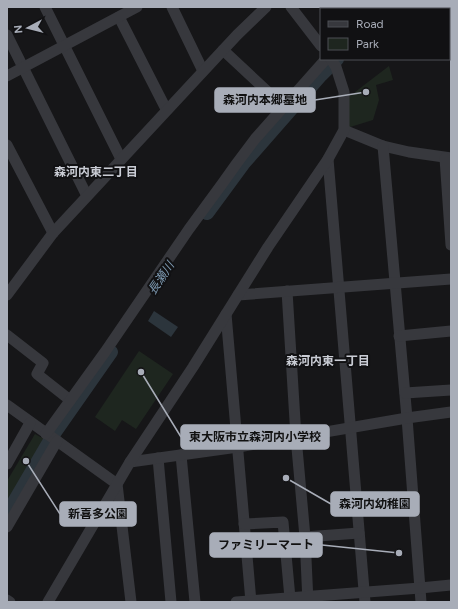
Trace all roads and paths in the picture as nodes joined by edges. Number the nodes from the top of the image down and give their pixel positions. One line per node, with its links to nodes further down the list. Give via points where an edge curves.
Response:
1 (45, 7): 9 (street)
2 (137, 7): 6 (street)
3 (172, 7): 14 (street)
4 (266, 7): 10 (street)
5 (292, 7): 8 (street)
6 (119, 17): 9 (street); 17 (street)
7 (7, 35): 13 (street)
8 (320, 45)
9 (64, 46): 13 (street); 22 (street)
10 (223, 50): 14 (street); 16 (street)
11 (325, 60): 16 (street)
12 (334, 63): 18 (street, via 344,92)
13 (23, 67): 15 (street); 24 (street)
14 (203, 71): 17 (street)
15 (7, 76)
16 (284, 107): 39 (street, via 255,139 189,228)
17 (166, 109): 22 (street)
18 (344, 130): 20 (street); 23 (street)
19 (7, 145): 25 (street)
20 (383, 146): 21 (street); 28 (street)
21 (448, 158): 26 (street)
22 (121, 159): 24 (street)
23 (328, 159): 29 (street); 32 (street)
24 (87, 196): 25 (street)
25 (53, 232): 31 (street)
26 (451, 244)
27 (451, 279): 28 (street)
28 (394, 283): 29 (street); 36 (street)
29 (339, 287): 30 (street); 44 (street)
30 (287, 291): 32 (street); 46 (street)
31 (7, 295)
32 (238, 295): 33 (street)
33 (226, 314): 48 (street); 51 (street)
34 (451, 330): 36 (street)
35 (7, 335): 39 (street, via 43,363 37,374)
36 (399, 336): 38 (street)
37 (451, 390): 38 (street)
38 (405, 393): 42 (street)
39 (70, 400): 45 (street)
40 (7, 405): 43 (street)
41 (451, 412): 42 (street)
42 (407, 418): 44 (street); 59 (street)
43 (30, 423): 45 (street); 52 (street)
44 (350, 429): 46 (street); 56 (street)
45 (47, 434): 47 (street)
46 (296, 437): 48 (street); 57 (street)
47 (56, 441): 53 (street); 55 (street)
48 (238, 447): 49 (street); 54 (street)
49 (181, 455): 50 (street); 69 (street)
50 (158, 458): 51 (street); 68 (street)
51 (130, 462): 53 (street)
52 (7, 464)
53 (117, 484): 66 (street); 67 (street)
54 (244, 524): 61 (street, via 283,522); 64 (street)
55 (7, 527)
56 (359, 533): 57 (street); 60 (street)
57 (305, 537): 62 (street)
58 (451, 585): 59 (street)
59 (420, 588): 60 (street); 71 (street)
60 (365, 597): 62 (street)
61 (290, 598): 62 (street); 64 (street)
62 (307, 599)
63 (7, 600): 65 (street)
64 (251, 601): 70 (street)
65 (10, 602)
66 (48, 602)
67 (131, 602)
68 (171, 602)
69 (195, 602)
70 (236, 602)
71 (421, 602)

